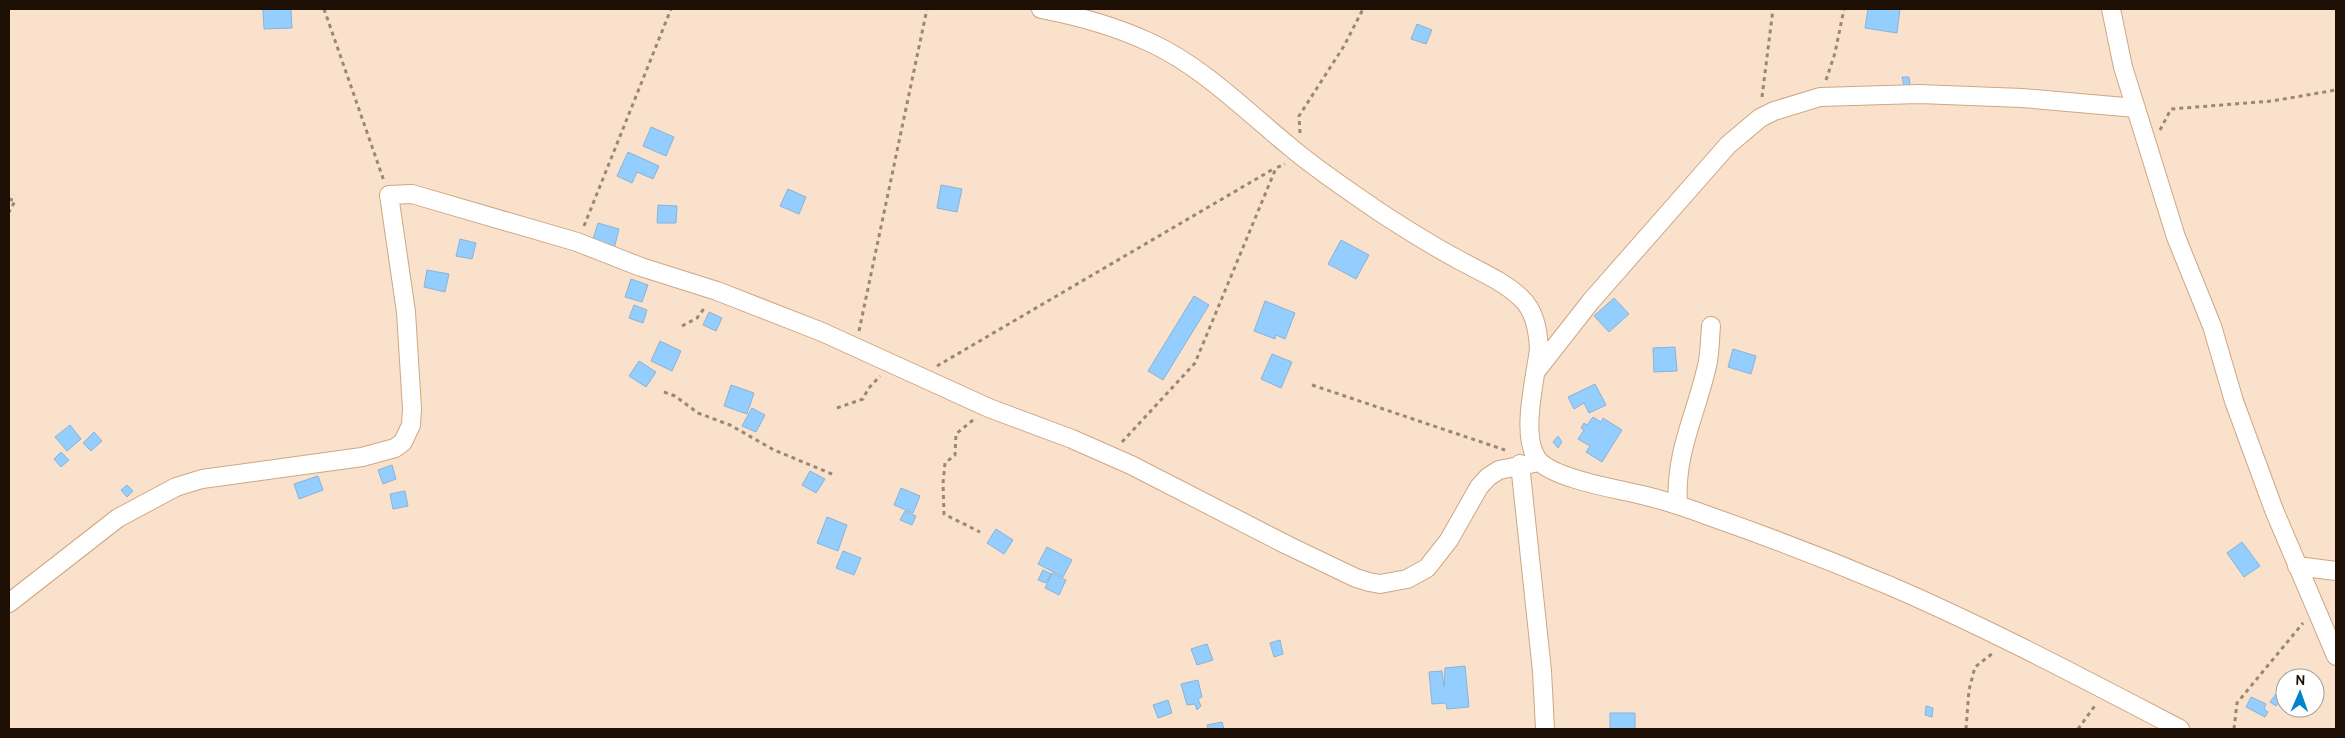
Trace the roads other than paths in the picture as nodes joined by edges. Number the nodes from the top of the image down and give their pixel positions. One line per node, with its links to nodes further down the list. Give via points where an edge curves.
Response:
1 (1041, 9): 5 (street, via 1102,24 1151,43 1226,92 1301,156 1399,225 1520,297 1530,308 1536,328 1539,349)
2 (2111, 9): 3 (street, via 2123,67)
3 (2136, 108): 5 (street, via 2022,98 1919,94 1820,97 1793,103 1760,118 1733,140); 9 (street, via 2176,236 2212,326 2252,450)
4 (1712, 326): 8 (street, via 1707,362 1682,447)
5 (1536, 370): 7 (street, via 1530,435)
6 (1516, 458): 7 (street); 11 (street, via 1479,487 1432,563 1407,579 1380,584 1337,570 1170,484 1072,439 989,408 892,362 717,291 577,242 412,194 389,195 406,312 412,408 403,442 395,448 362,457 202,479 176,487 118,518); 13 (street, via 1541,661)
7 (1539, 462): 8 (street, via 1573,478)
8 (1678, 505): 14 (street, via 1886,584 2107,690)
9 (2297, 566): 10 (street); 12 (street)
10 (2336, 571)
11 (9, 603)
12 (2336, 656)
13 (1545, 729)
14 (2180, 729)

